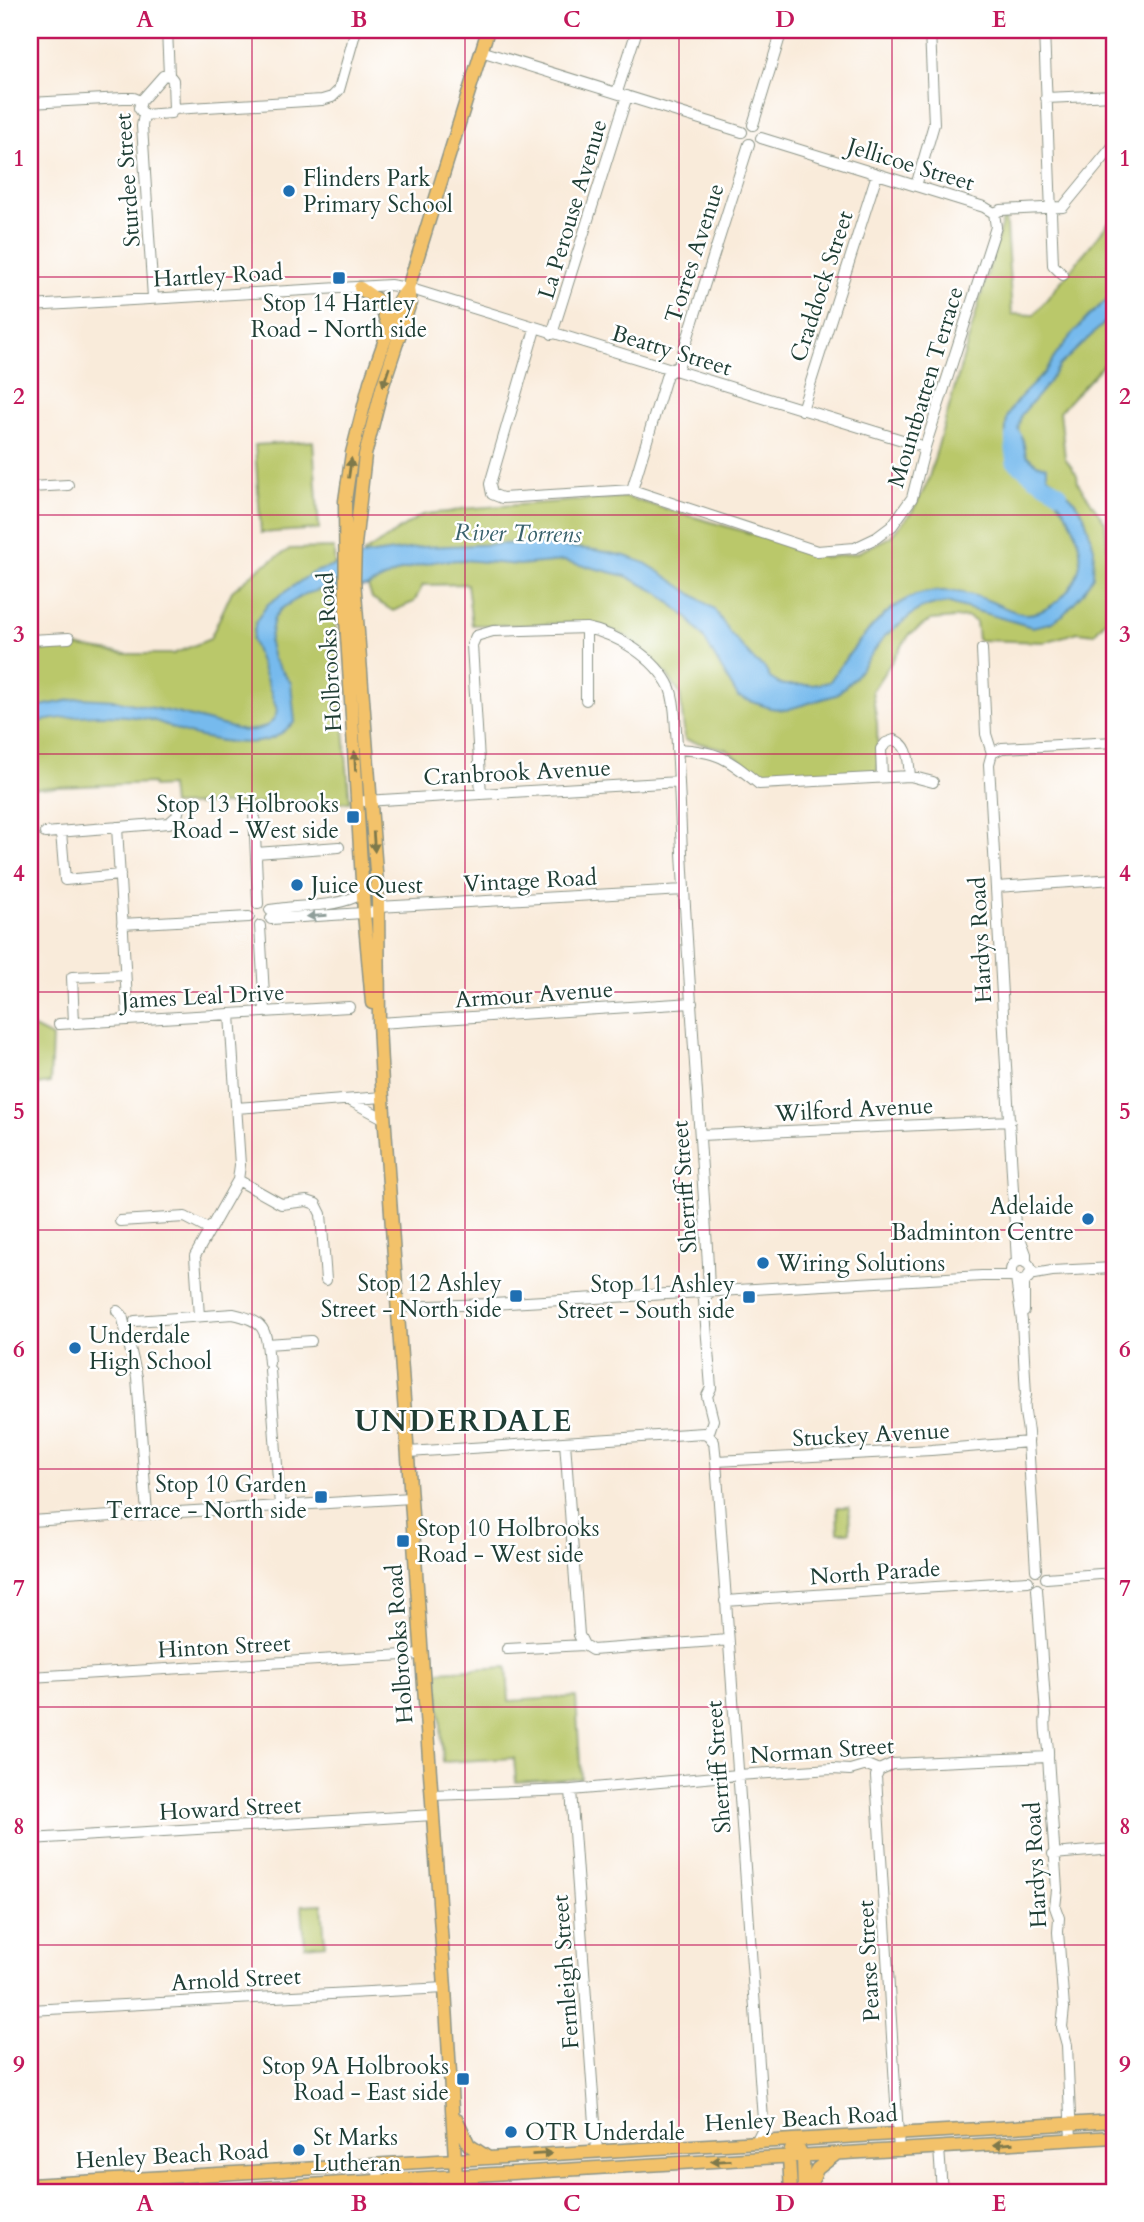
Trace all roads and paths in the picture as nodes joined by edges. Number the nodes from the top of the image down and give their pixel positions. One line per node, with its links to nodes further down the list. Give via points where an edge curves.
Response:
1 (167, 30): 9 (street)
2 (356, 30): 15 (street, via 339,90 332,96)
3 (488, 30): 8 (main road, Holbrooks Road)
4 (637, 30): 10 (street, La Perouse Avenue)
5 (782, 30): 17 (street)
6 (930, 30): 23 (street, via 934,124)
7 (1044, 30): 12 (street)
8 (481, 51): 10 (street); 28 (main road, Holbrooks Road)
9 (169, 75): 13 (street); 15 (street)
10 (622, 94): 18 (street); 33 (street, La Perouse Avenue)
11 (1114, 95): 12 (street)
12 (1046, 98): 24 (street)
13 (141, 101): 14 (street, via 134,97); 16 (street, Sturdee Street)
14 (30, 103)
15 (174, 109): 16 (street)
16 (144, 115): 29 (street, Sturdee Street)
17 (753, 125): 18 (street); 19 (street, via 759,128)
18 (742, 132): 20 (street)
19 (761, 138): 20 (street); 22 (street, Jellicoe Street)
20 (749, 144): 34 (street, Torres Avenue, via 679,365)
21 (1114, 145): 24 (street, via 1063,207)
22 (877, 174): 23 (street, Jellicoe Street); 35 (street, Craddock Street)
23 (916, 186): 25 (street, Jellicoe Street)
24 (1050, 207): 25 (street, Jellicoe Street); 26 (street, via 1053,265)
25 (994, 214): 36 (street, Mountbatten Terrace, via 996,226)
26 (1063, 275)
27 (360, 288): 28 (street, Hartley Road); 29 (street, Hartley Road); 31 (main road, via 380,302)
28 (408, 288): 31 (main road, Holbrooks Road); 32 (street, Beatty Street); 40 (main road, Holbrooks Road, one-way to 40, via 410,303 367,445)
29 (153, 298): 30 (street, Hartley Road)
30 (30, 306)
31 (388, 327): 40 (main road, Holbrooks Road, one-way to 31, via 345,501 352,453)
32 (535, 329): 33 (street, Beatty Street); 39 (street, Mountbatten Terrace, via 490,484 492,494 502,498)
33 (552, 334): 34 (street, Beatty Street)
34 (673, 369): 35 (street, Beatty Street); 39 (street, Torres Avenue, via 667,374)
35 (802, 410): 36 (street, Beatty Street)
36 (925, 447): 39 (street, Mountbatten Terrace, via 912,498 892,526 855,548 835,551 817,551)
37 (68, 485): 38 (street)
38 (30, 487)
39 (632, 490)
40 (350, 540): 54 (main road, Holbrooks Road); 54 (main road, Holbrooks Road, one-way to 40, via 346,619)
41 (586, 628): 45 (street); 47 (street, Sherriff Street, via 618,638 657,670 670,688); 53 (street, Sherriff Street, via 493,631 476,636 472,645)
42 (69, 638): 43 (street)
43 (30, 640)
44 (982, 649): 48 (street, Hardys Road, via 986,734)
45 (586, 700)
46 (1114, 742): 48 (street, via 1002,748)
47 (677, 749): 50 (street, via 705,750 729,760 759,784); 51 (street, Sherriff Street)
48 (992, 753): 64 (street, Hardys Road)
49 (910, 776): 50 (street); 50 (street, via 907,750 894,740 881,749); 52 (street)
50 (882, 777)
51 (678, 782): 53 (street, Cranbrook Avenue); 65 (street, Sherriff Street)
52 (933, 782)
53 (481, 794): 54 (street, Cranbrook Avenue)
54 (364, 801): 66 (main road, Holbrooks Road); 68 (main road, Holbrooks Road, one-way to 68)
55 (180, 806): 57 (street, via 169,823)
56 (254, 812): 61 (street)
57 (117, 827): 58 (street); 62 (street)
58 (61, 832): 59 (street); 62 (street, via 65,880)
59 (45, 833)
60 (338, 847): 61 (street)
61 (256, 853): 67 (street)
62 (120, 875): 72 (street)
63 (1114, 879): 64 (street)
64 (997, 887): 87 (street, Hardys Road)
65 (684, 890): 68 (street, Vintage Road); 75 (street, Sherriff Street)
66 (363, 893): 69 (main road, Holbrooks Road); 70 (street, via 349,901 293,905)
67 (258, 904): 70 (street, via 265,905); 71 (street)
68 (378, 910): 69 (street, Vintage Road); 81 (main road, Holbrooks Road)
69 (364, 913): 70 (street, Vintage Road, one-way to 70); 81 (main road, Holbrooks Road, via 372,1002)
70 (270, 914): 73 (street)
71 (249, 917): 72 (street); 73 (street)
72 (122, 924): 74 (street)
73 (260, 926): 77 (street)
74 (125, 975): 79 (street); 80 (street, via 72,977)
75 (692, 1003): 81 (street, Armour Avenue); 88 (street, Sherriff Street)
76 (349, 1007): 77 (street, James Leal Drive)
77 (265, 1012): 78 (street, James Leal Drive)
78 (230, 1015): 79 (street, James Leal Drive); 85 (street)
79 (128, 1019): 80 (street, James Leal Drive)
80 (74, 1023): 82 (street, James Leal Drive)
81 (379, 1023): 83 (main road, Holbrooks Road)
82 (59, 1024)
83 (383, 1091): 84 (street); 86 (main road, Holbrooks Road)
84 (347, 1100): 85 (street); 86 (street)
85 (236, 1108): 89 (street)
86 (385, 1119): 96 (main road, Holbrooks Road)
87 (1010, 1121): 88 (street, Wilford Avenue); 93 (street, Hardys Road, via 1014,1237)
88 (700, 1135): 95 (street, Sherriff Street)
89 (238, 1180): 91 (street); 94 (street, via 281,1204 316,1204 321,1214)
90 (120, 1222): 91 (street, via 185,1217)
91 (208, 1229): 98 (street, via 195,1256)
92 (1114, 1268): 93 (street)
93 (1021, 1271): 95 (street); 104 (street, Hardys Road)
94 (326, 1280)
95 (709, 1292): 96 (street); 102 (street, Sherriff Street, via 704,1300 711,1388 707,1396 713,1420)
96 (398, 1307): 105 (main road, Holbrooks Road)
97 (117, 1311): 109 (street, via 122,1315 137,1377)
98 (199, 1316): 99 (street); 101 (street, via 247,1317 260,1323)
99 (135, 1321)
100 (311, 1341): 101 (street)
101 (267, 1343): 108 (street)
102 (708, 1435): 103 (street); 106 (street, Sherriff Street, via 714,1442)
103 (565, 1442): 105 (street); 118 (street)
104 (1028, 1442): 106 (street, Stuckey Avenue); 111 (street, Hardys Road)
105 (408, 1452): 107 (main road, Holbrooks Road)
106 (716, 1461): 116 (street, Sherriff Street)
107 (411, 1498): 108 (street); 120 (main road, Holbrooks Road)
108 (280, 1506): 109 (street)
109 (147, 1514): 110 (street)
110 (30, 1521)
111 (1036, 1570): 113 (street); 114 (street)
112 (1114, 1573): 113 (street)
113 (1046, 1578): 115 (street)
114 (1028, 1581): 115 (street); 116 (street, North Parade)
115 (1037, 1589): 122 (street, Hardys Road)
116 (725, 1601): 117 (street, Sherriff Street)
117 (728, 1640): 118 (street, via 592,1650); 124 (street, Sherriff Street)
118 (583, 1645): 119 (street)
119 (507, 1649)
120 (421, 1654): 121 (street, Hinton Street); 126 (main road, Holbrooks Road)
121 (30, 1678)
122 (1048, 1757): 123 (street, Norman Street, via 892,1764); 130 (street, Hardys Road)
123 (879, 1770): 124 (street, Norman Street, via 867,1765 850,1770); 137 (street, Pearse Street)
124 (738, 1775): 125 (street, Norman Street); 141 (street, Sherriff Street, via 763,2127)
125 (571, 1790): 126 (street, Norman Street); 143 (street, Fernleigh Street)
126 (432, 1795): 127 (main road, Holbrooks Road)
127 (433, 1815): 128 (street, Howard Street); 131 (main road, Holbrooks Road)
128 (30, 1839)
129 (1114, 1849): 130 (street)
130 (1054, 1854): 135 (street, Hardys Road)
131 (445, 1988): 132 (street, Arnold Street); 133 (main road, Holbrooks Road)
132 (30, 2010)
133 (452, 2099): 136 (main road, Holbrooks Road); 146 (main road, via 465,2139)
134 (1114, 2121): 135 (main road, Henley Beach Road)
135 (1070, 2124): 137 (main road, Henley Beach Road); 140 (street, Hardys Road)
136 (453, 2129): 148 (main road, Holbrooks Road); 149 (main road, via 439,2154)
137 (898, 2134): 139 (main road, Henley Beach Road); 144 (street, Pearse Street)
138 (1114, 2137): 140 (main road, Henley Beach Road)
139 (794, 2140): 141 (main road, Henley Beach Road); 147 (main road)
140 (1071, 2140): 142 (main road, Henley Beach Road, one-way to 142)
141 (756, 2142): 143 (main road, Henley Beach Road)
142 (939, 2148): 144 (main road, Henley Beach Road); 160 (street)
143 (597, 2151): 146 (main road, Henley Beach Road, one-way to 143)
144 (898, 2151): 145 (main road, Henley Beach Road)
145 (835, 2155): 147 (main road, Henley Beach Road); 159 (main road, via 817,2169)
146 (487, 2157): 148 (main road, Henley Beach Road)
147 (796, 2157): 152 (main road, Henley Beach Road, one-way to 152); 158 (main road); 159 (main road)
148 (455, 2159): 149 (main road, Henley Beach Road); 152 (main road, Holbrooks Road)
149 (429, 2161): 150 (main road, Henley Beach Road)
150 (378, 2164): 151 (main road, Henley Beach Road); 155 (street)
151 (249, 2172): 154 (main road, Henley Beach Road); 156 (street)
152 (456, 2177): 155 (main road, Henley Beach Road)
153 (30, 2185): 154 (main road, Henley Beach Road)
154 (120, 2186)
155 (379, 2187): 156 (main road, Henley Beach Road)
156 (250, 2191): 157 (main road, Henley Beach Road)
157 (193, 2192)
158 (791, 2192)
159 (806, 2192)
160 (942, 2192)

